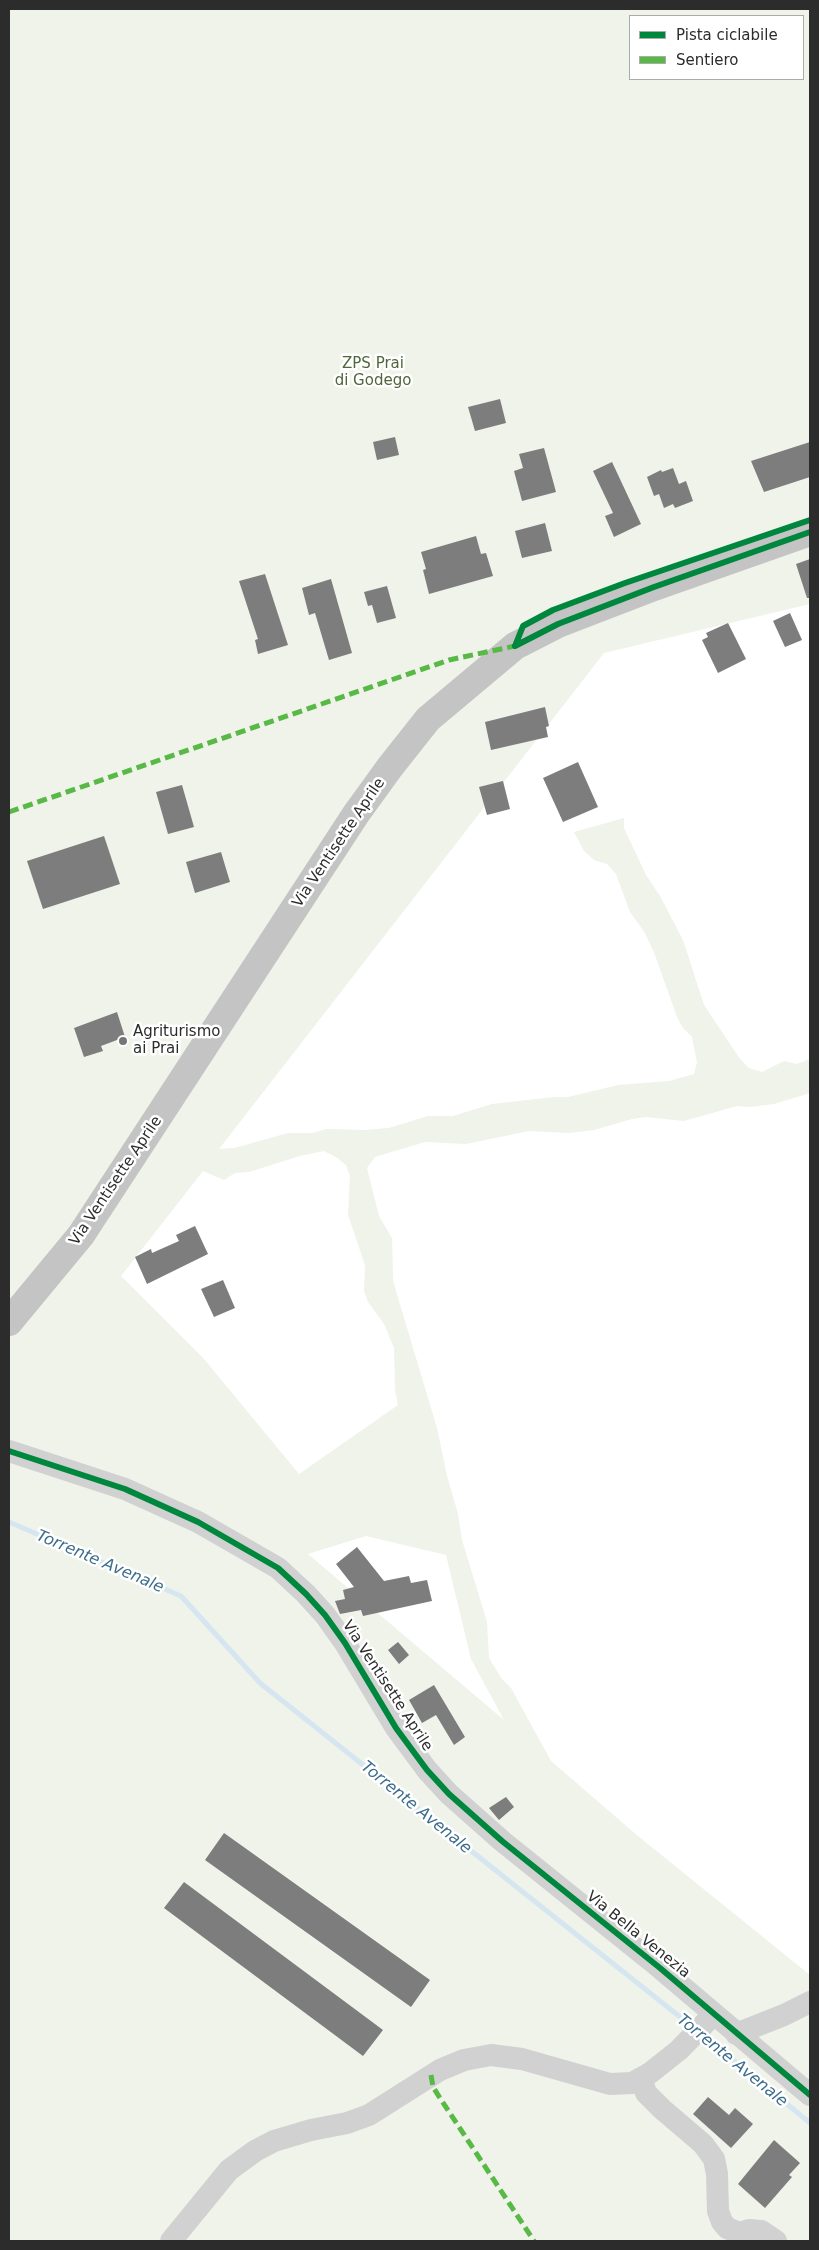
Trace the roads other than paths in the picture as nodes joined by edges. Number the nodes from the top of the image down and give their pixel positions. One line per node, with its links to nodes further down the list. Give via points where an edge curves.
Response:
1 (810, 532): 2 (main road, Via Ventisette Aprile, via 558,624 515,646 428,719 356,814 81,1235)
2 (9, 1322)
3 (9, 1451): 4 (street, Via Ventisette Aprile, via 125,1490 198,1522 278,1568 325,1615 396,1728)
4 (449, 1794): 6 (street, Via Bella Venezia, via 653,1963)
5 (810, 2002): 7 (street)
6 (703, 2025): 7 (street, Via Bella Venezia); 8 (street, via 672,2056)
7 (736, 2034): 9 (street, Via Bella Venezia)
8 (641, 2078): 10 (street, via 632,2083 610,2084 522,2059 490,2055 464,2060 440,2070 369,2115 274,2141 255,2151 229,2170); 11 (street, via 646,2093 703,2144 714,2159 718,2211 722,2222 739,2233 761,2231)
9 (810, 2095)
10 (171, 2241)
11 (776, 2241)

